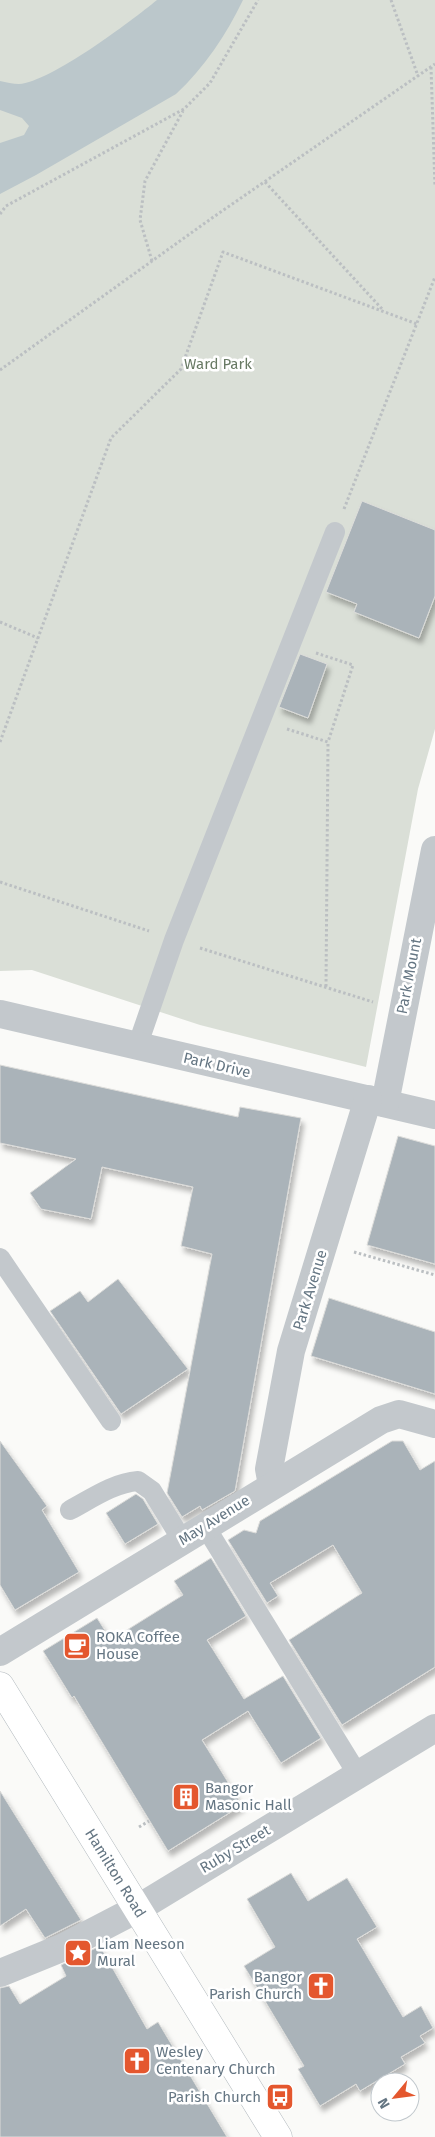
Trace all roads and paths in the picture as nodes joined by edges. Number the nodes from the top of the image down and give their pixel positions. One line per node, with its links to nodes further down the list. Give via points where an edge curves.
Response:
1 (258, 0): 6 (path, via 210,83)
2 (391, 0): 5 (path)
3 (435, 64): 4 (path)
4 (431, 67): 5 (path); 8 (path)
5 (418, 76): 7 (path)
6 (184, 109): 9 (path, via 6,206); 10 (path, via 145,181 140,220)
7 (265, 182): 10 (path); 12 (path)
8 (435, 187)
9 (0, 214)
10 (152, 261): 14 (path)
11 (435, 277): 13 (path)
12 (385, 312): 13 (path); 17 (path, via 223,252 181,369 111,438)
13 (417, 324): 15 (path)
14 (0, 370)
15 (335, 532): 18 (lane)
16 (0, 622): 17 (path)
17 (38, 638): 20 (path)
18 (290, 645): 19 (lane); 21 (path, via 353,664)
19 (260, 722): 21 (path); 25 (lane, via 174,940)
20 (0, 742)
21 (328, 742): 23 (path)
22 (435, 850): 26 (street, Park Mount)
23 (326, 987)
24 (0, 1014): 25 (street, Park Drive)
25 (137, 1047): 26 (street, Park Drive)
26 (376, 1101): 27 (street, Park Drive); 28 (street, Park Avenue)
27 (435, 1115)
28 (324, 1243): 30 (path); 33 (street, Park Avenue, via 291,1351 269,1469)
29 (0, 1258): 31 (lane)
30 (435, 1275)
31 (111, 1420)
32 (435, 1424): 33 (street, May Avenue, via 399,1414 381,1420)
33 (272, 1485): 35 (street, May Avenue)
34 (70, 1510): 36 (lane, via 104,1491 138,1481 152,1492)
35 (205, 1526): 36 (street, May Avenue); 40 (lane)
36 (182, 1540): 37 (street, May Avenue)
37 (0, 1652)
38 (0, 1686): 43 (main road, Hamilton Road)
39 (435, 1728): 40 (street, Ruby Street)
40 (358, 1775): 43 (street, Ruby Street)
41 (149, 1821): 42 (path)
42 (139, 1827)
43 (137, 1909): 44 (street, Ruby Street, via 64,1947); 45 (main road, Hamilton Road)
44 (0, 1973)
45 (278, 2137)

